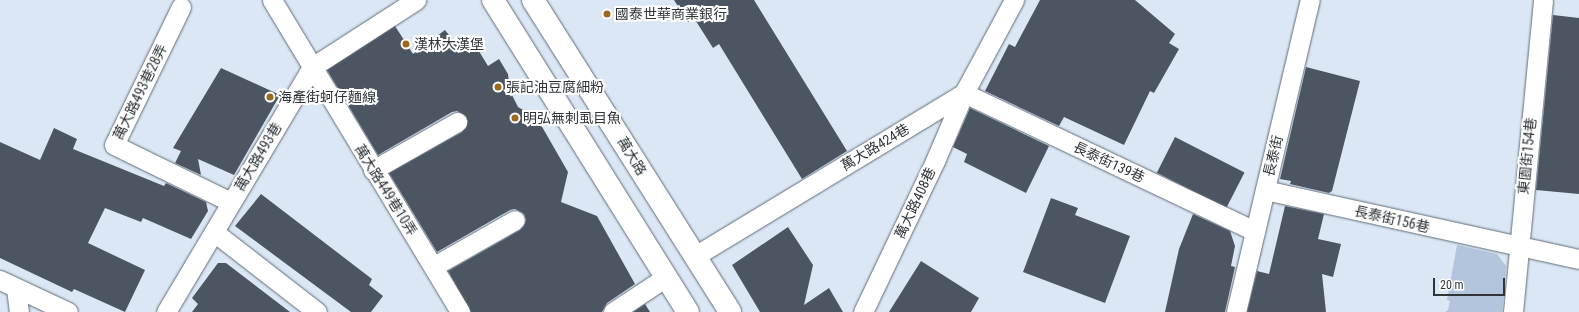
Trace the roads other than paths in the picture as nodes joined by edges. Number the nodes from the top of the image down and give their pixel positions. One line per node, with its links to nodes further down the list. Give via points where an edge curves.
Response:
1 (272, 0): 9 (street, 萬大路449巷10弄)
2 (416, 0): 9 (street, 萬大路493巷)
3 (493, 0): 22 (main road)
4 (533, 0): 19 (main road, 萬大路)
5 (1014, 0): 10 (street)
6 (1310, 0): 13 (street, 長泰街)
7 (1543, 0): 18 (street, 東園街154巷)
8 (181, 7): 14 (street, 萬大路493巷28弄, via 114,145)
9 (312, 67): 12 (street, 萬大路449巷10弄); 14 (street, 萬大路493巷)
10 (964, 93): 16 (street, 長泰街139巷); 19 (street, 萬大路424巷); 32 (street, 萬大路408巷, via 929,174)
11 (457, 122): 12 (street)
12 (373, 170): 21 (street, 萬大路449巷10弄)
13 (1265, 190): 16 (street, 長泰街); 18 (street, 長泰街156巷)
14 (231, 202): 17 (street, 萬大路493巷)
15 (515, 220): 21 (street)
16 (1255, 231): 33 (street, 長泰街)
17 (214, 232): 26 (street, 萬大路493巷); 27 (street)
18 (1518, 247): 20 (street, 長泰街156巷); 34 (street, 東園街154巷)
19 (695, 256): 31 (main road, 萬大路)
20 (1579, 259)
21 (434, 266): 28 (street, 萬大路449巷10弄)
22 (666, 277): 29 (street); 30 (main road)
23 (8, 284): 24 (street); 25 (street)
24 (19, 312)
25 (68, 312)
26 (166, 312)
27 (317, 312)
28 (460, 312)
29 (613, 312)
30 (688, 312)
31 (730, 312)
32 (863, 312)
33 (1236, 312)
34 (1513, 312)

